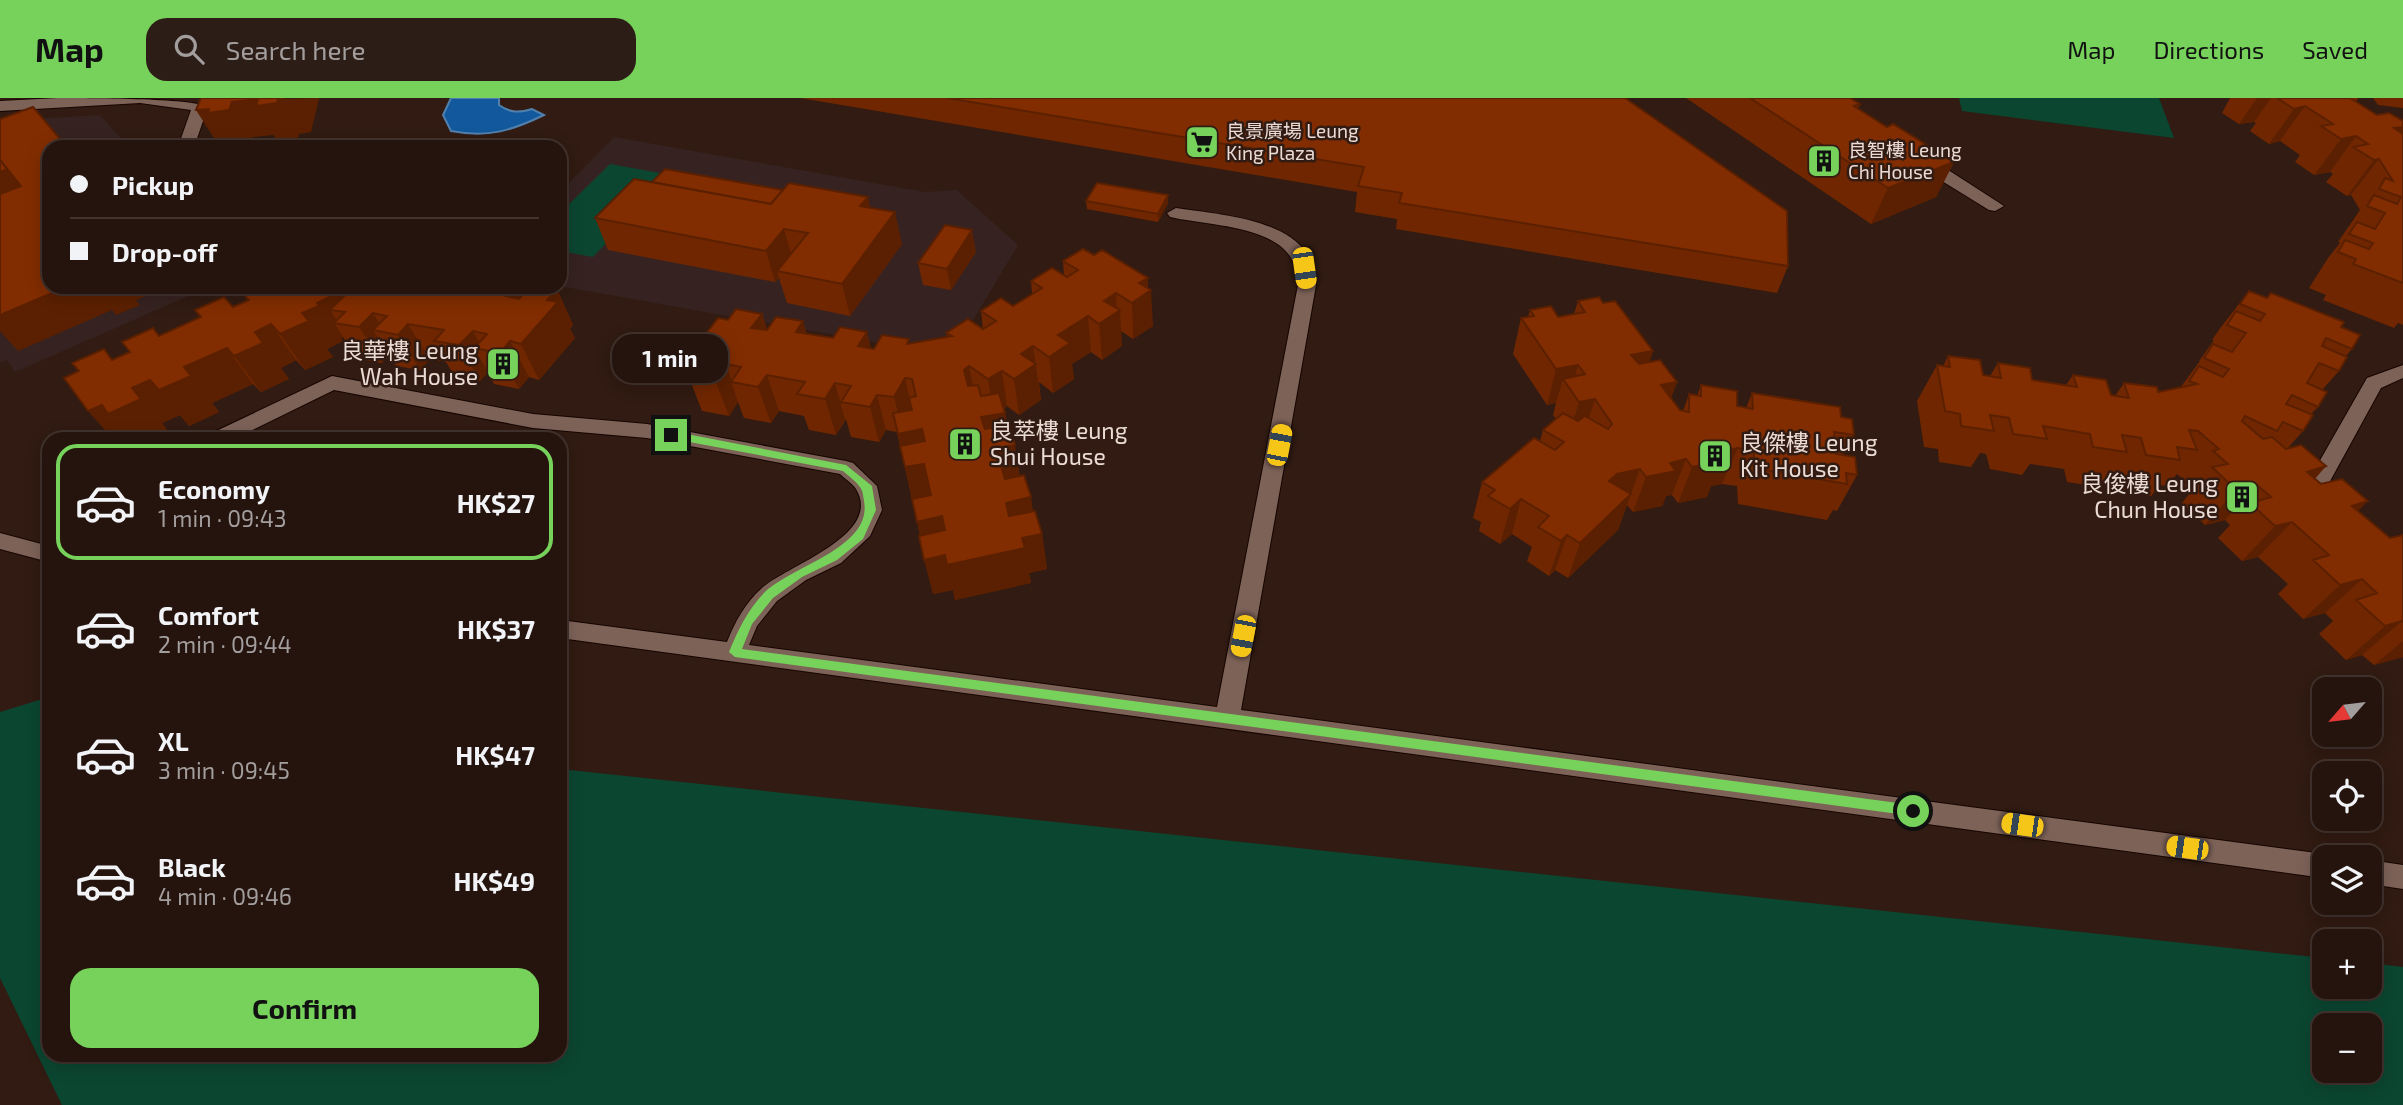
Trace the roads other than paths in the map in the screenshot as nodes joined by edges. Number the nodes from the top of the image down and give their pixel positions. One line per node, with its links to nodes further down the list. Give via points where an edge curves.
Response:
1 (0, 106): 2 (lane, via 141,98 200,107)
2 (188, 140)
3 (1902, 149): 4 (lane)
4 (1995, 206)
5 (1177, 214): 13 (lane, via 1240,225 1280,239 1300,256 1307,285)
6 (2403, 372): 8 (lane, via 2374,383 2316,485)
7 (231, 432): 12 (lane, via 332,383 533,421 648,431 846,468 866,486 871,510 859,536 769,595 747,622)
8 (2355, 518)
9 (0, 541): 10 (lane)
10 (42, 551)
11 (567, 630): 12 (lane)
12 (735, 652): 13 (lane)
13 (1227, 719): 14 (lane)
14 (2312, 864)
15 (2382, 874): 16 (lane)
16 (2403, 877)

